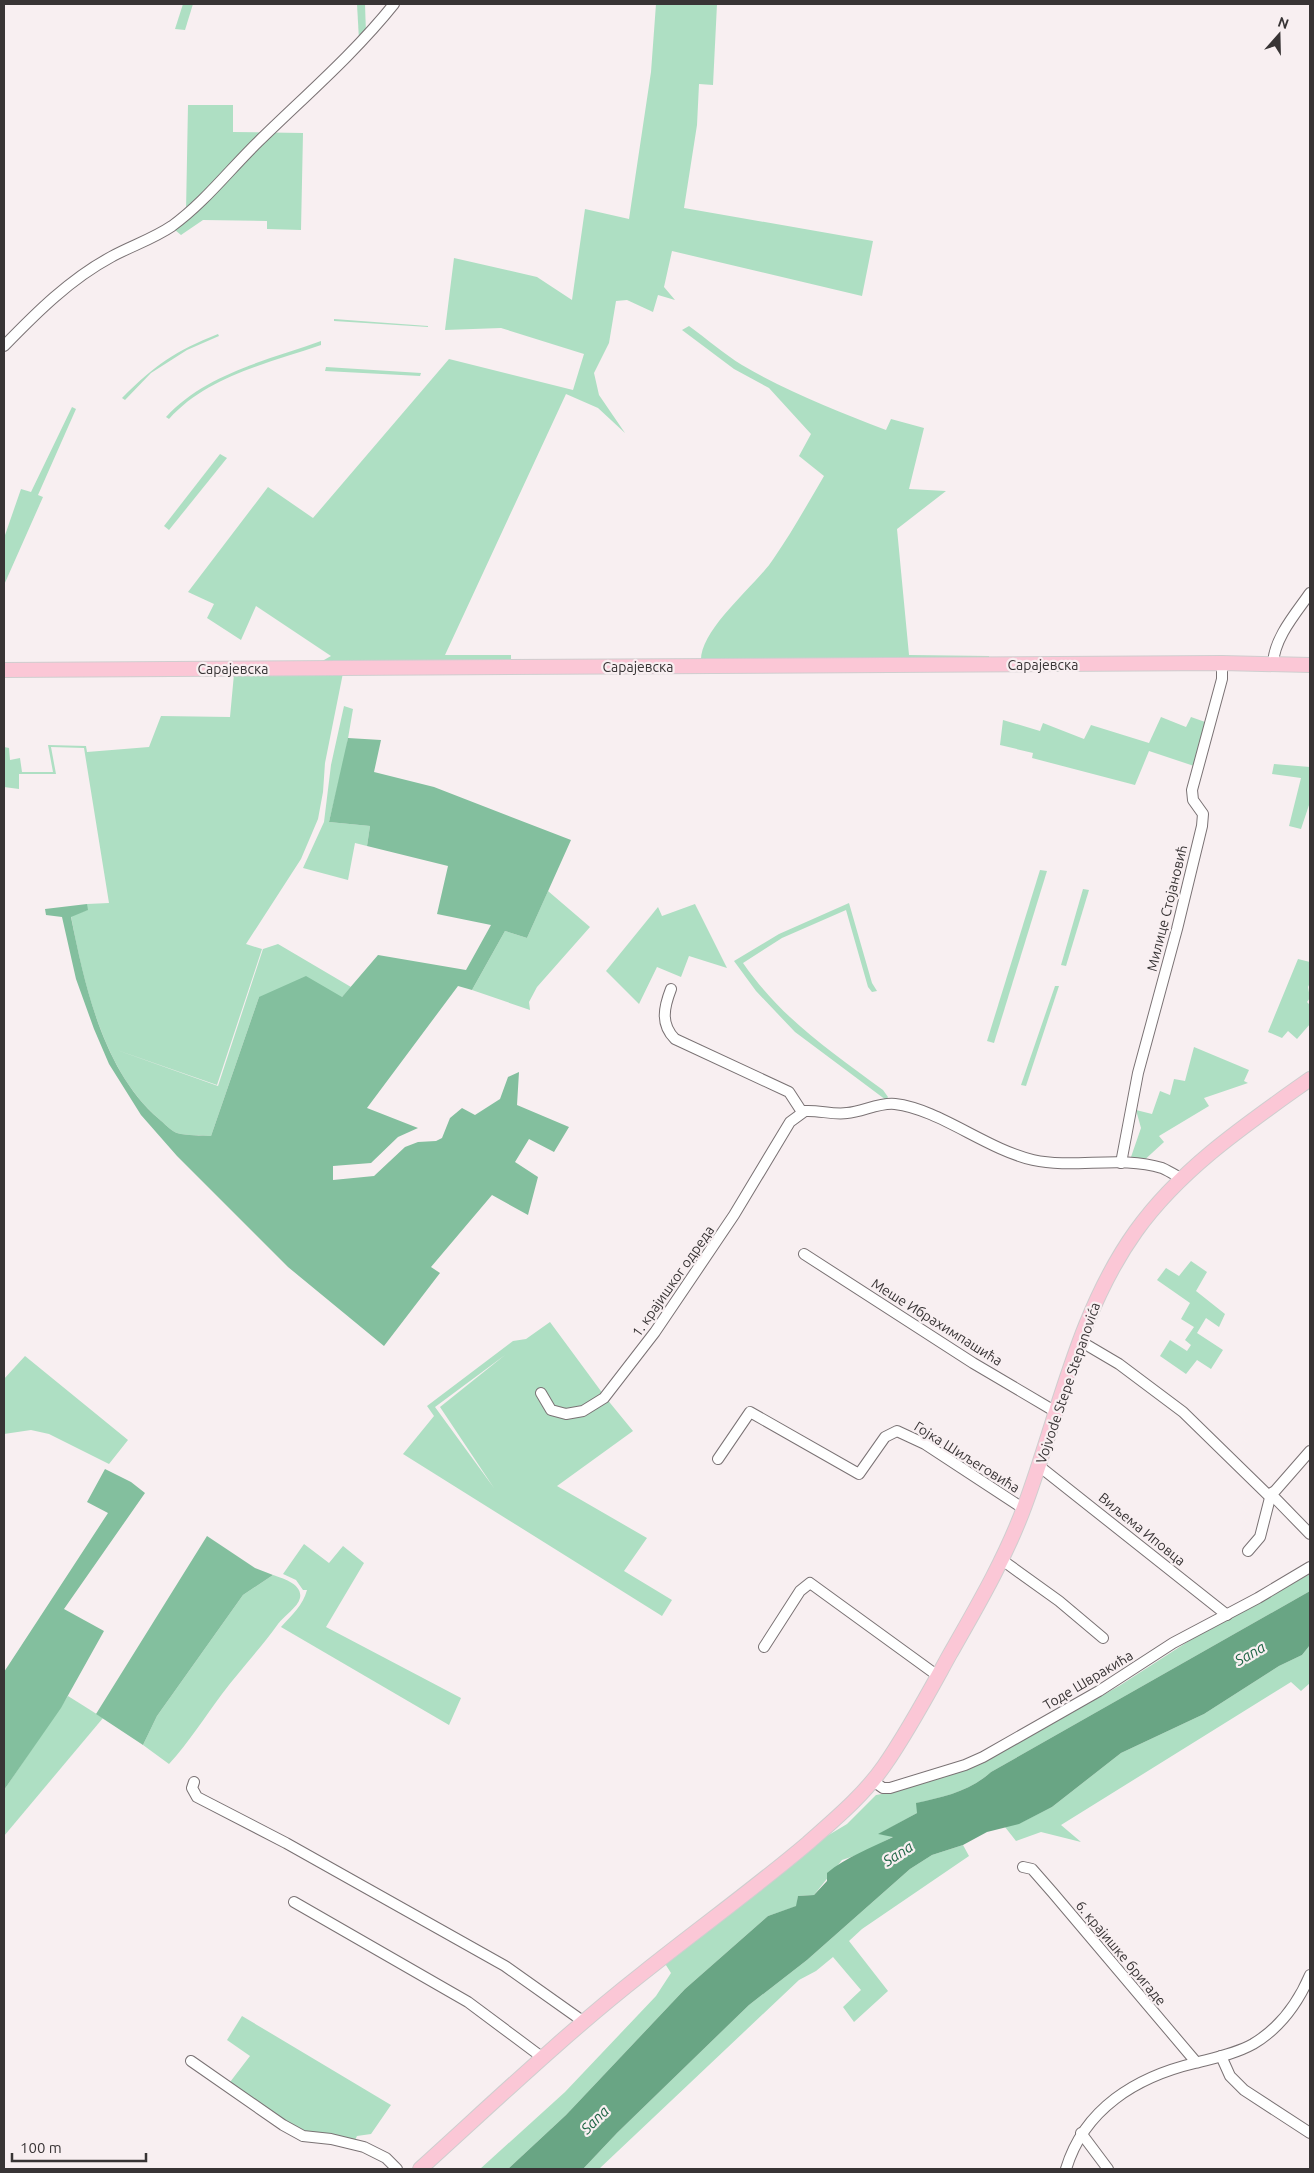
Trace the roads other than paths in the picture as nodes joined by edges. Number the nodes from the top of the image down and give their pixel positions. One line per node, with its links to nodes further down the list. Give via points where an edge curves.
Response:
1 (394, 4): 2 (street, via 364,40 212,191 171,226 110,257 64,289)
2 (4, 346)
3 (1310, 593): 5 (street, via 1275,648)
4 (1222, 663): 5 (main road, Сарајевска); 7 (main road, Сарајевска); 11 (street, Милице Стојановић, via 1222,679 1192,790 1193,800 1203,814 1202,826 1178,929 1138,1073)
5 (1273, 664): 6 (main road, Сарајевска)
6 (1310, 664)
7 (4, 670)
8 (670, 989): 10 (street, via 664,1016 675,1039 789,1092)
9 (1310, 1079): 12 (main road, Vojvode Stepe Stepanovića, via 1227,1140)
10 (802, 1112): 11 (street, via 844,1114 892,1103 934,1117 994,1146 1031,1159 1049,1163); 15 (street, 1. крајишког одреда, via 790,1122 734,1215 655,1332 604,1398 583,1411 566,1414 551,1410)
11 (1121, 1163): 12 (street, via 1163,1169)
12 (1182, 1179): 14 (main road, Vojvode Stepe Stepanovića, via 1126,1245)
13 (804, 1254): 16 (street, Меше Ибрахимпашића, via 973,1363)
14 (1080, 1341): 16 (main road, Vojvode Stepe Stepanovića); 20 (street, via 1119,1364 1184,1412 1265,1493)
15 (542, 1393)
16 (1056, 1412): 19 (main road, Vojvode Stepe Stepanovića)
17 (1310, 1451): 20 (street)
18 (718, 1459): 21 (street, Гојка Шиљеговића, via 750,1412 859,1474 885,1437 897,1431 925,1444)
19 (1039, 1466): 21 (main road, Vojvode Stepe Stepanovića); 26 (street, Виљема Иповца)
20 (1271, 1494): 22 (street); 23 (street, via 1260,1538)
21 (1024, 1510): 24 (main road, Vojvode Stepe Stepanovića)
22 (1310, 1534)
23 (1248, 1550)
24 (1002, 1560): 27 (street); 29 (main road, Vojvode Stepe Stepanovića)
25 (1310, 1567): 26 (street, Тоде Швракића)
26 (1227, 1615): 30 (street, Тоде Швракића, via 1173,1643 1099,1691 977,1760 890,1788 883,1788)
27 (1103, 1638)
28 (764, 1647): 29 (street, via 803,1587 810,1583)
29 (938, 1676): 30 (main road, Vojvode Stepe Stepanovića, via 902,1739)
30 (872, 1781): 35 (main road, Vojvode Stepe Stepanovića, via 842,1813)
31 (194, 1782): 35 (street, via 192,1788 196,1797 286,1842 505,1966)
32 (1023, 1868): 39 (street, 6. крајишке бригаде, via 1032,1869 1054,1893)
33 (294, 1902): 37 (street, via 468,2002)
34 (1310, 1975): 36 (street, via 1290,2010 1272,2030 1242,2050)
35 (584, 2022): 37 (main road, Vojvode Stepe Stepanovića)
36 (1221, 2056): 39 (street); 40 (street, via 1230,2076 1244,2090)
37 (543, 2058): 43 (main road, Vojvode Stepe Stepanovića)
38 (191, 2061): 42 (street, via 303,2136 364,2147 386,2158)
39 (1196, 2062): 41 (street, via 1125,2090 1101,2108)
40 (1310, 2133)
41 (1081, 2134): 44 (street); 45 (street)
42 (397, 2169)
43 (420, 2169)
44 (1066, 2169)
45 (1108, 2169)

